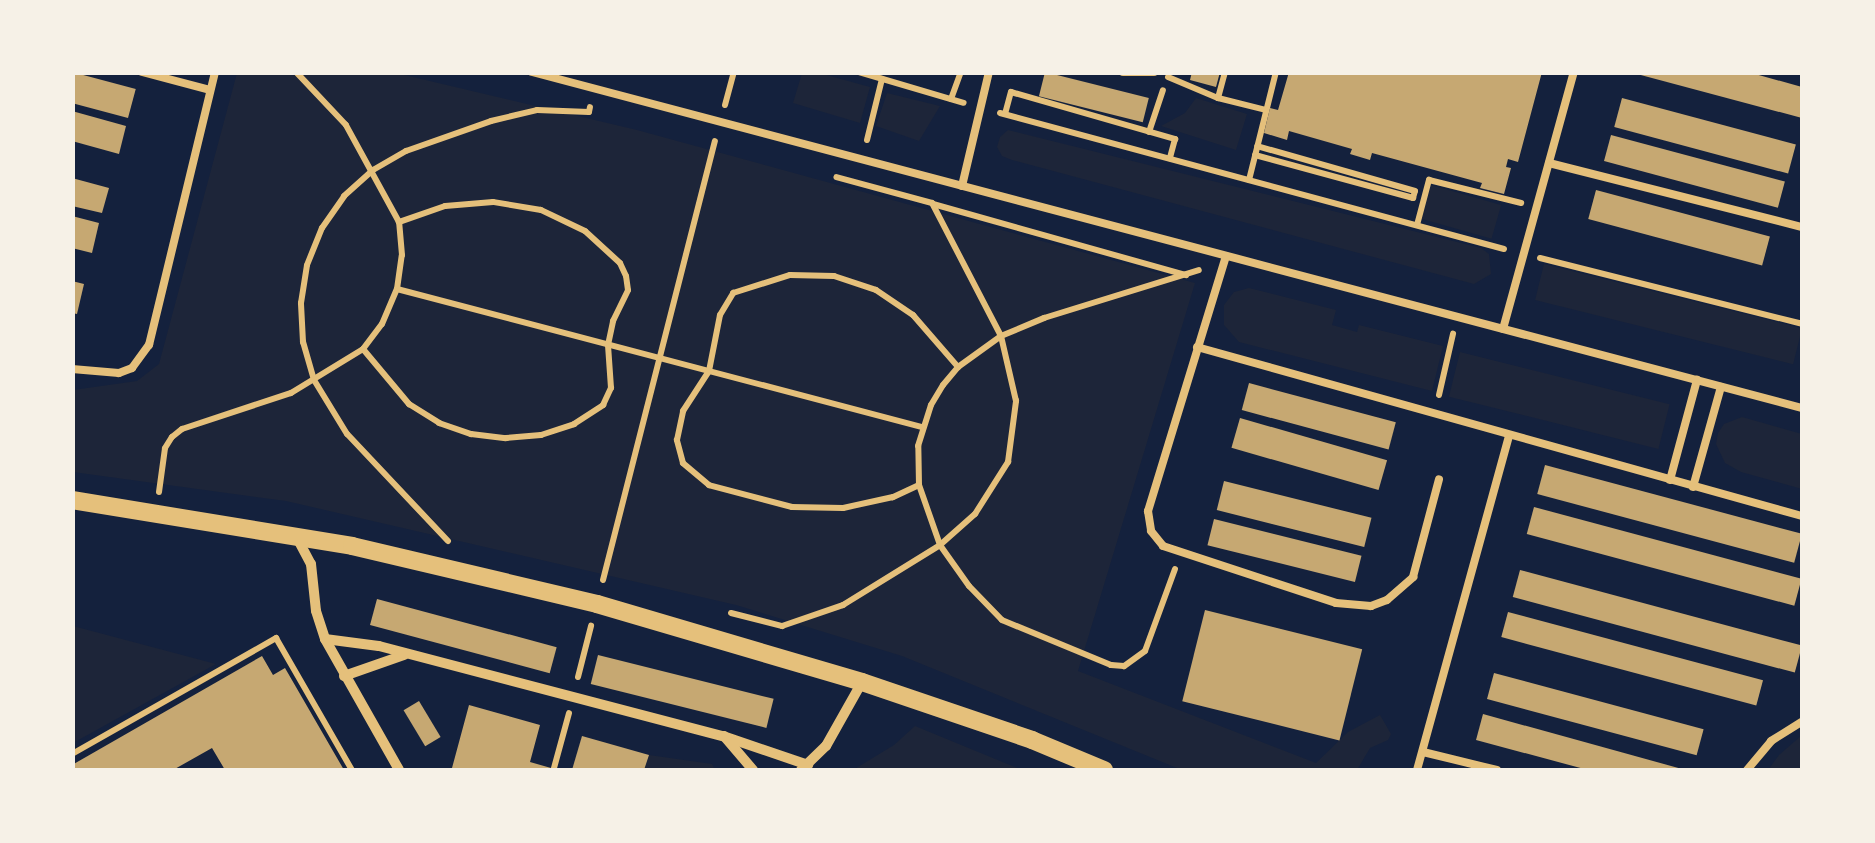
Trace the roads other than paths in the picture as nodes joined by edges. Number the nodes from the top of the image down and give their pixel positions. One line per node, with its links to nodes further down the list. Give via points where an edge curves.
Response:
1 (142, 72): 8 (lane)
2 (215, 72): 8 (lane)
3 (532, 72): 10 (lane)
4 (989, 72): 10 (lane)
5 (1124, 72): 6 (lane)
6 (1156, 72)
7 (1574, 72): 9 (lane)
8 (210, 90): 15 (lane, via 149,345 132,368)
9 (1549, 163): 11 (lane); 13 (lane)
10 (962, 186): 12 (lane)
11 (1802, 227)
12 (1226, 256): 13 (lane); 14 (lane)
13 (1503, 329): 16 (lane)
14 (1197, 347): 19 (lane); 20 (lane, via 1148,512 1162,546 1336,603 1371,606 1402,591 1413,577)
15 (72, 369)
16 (1697, 380): 17 (lane); 21 (lane)
17 (1722, 387): 18 (lane); 22 (lane)
18 (1802, 408)
19 (1509, 436): 21 (lane); 32 (lane)
20 (1439, 479)
21 (1670, 480): 22 (lane)
22 (1693, 486): 24 (lane)
23 (72, 500): 25 (street)
24 (1802, 516)
25 (296, 536): 26 (street, via 311,564); 29 (street, via 597,604)
26 (325, 639): 27 (street); 28 (street)
27 (404, 654): 28 (street); 31 (street)
28 (344, 676): 34 (street)
29 (862, 682): 33 (street, via 826,746); 36 (street)
30 (1802, 722): 39 (lane, via 1770,742)
31 (723, 736): 33 (street); 35 (street)
32 (1423, 752): 37 (lane); 38 (lane)
33 (805, 768)
34 (398, 770)
35 (754, 770)
36 (1104, 770)
37 (1418, 770)
38 (1497, 770)
39 (1747, 770)

